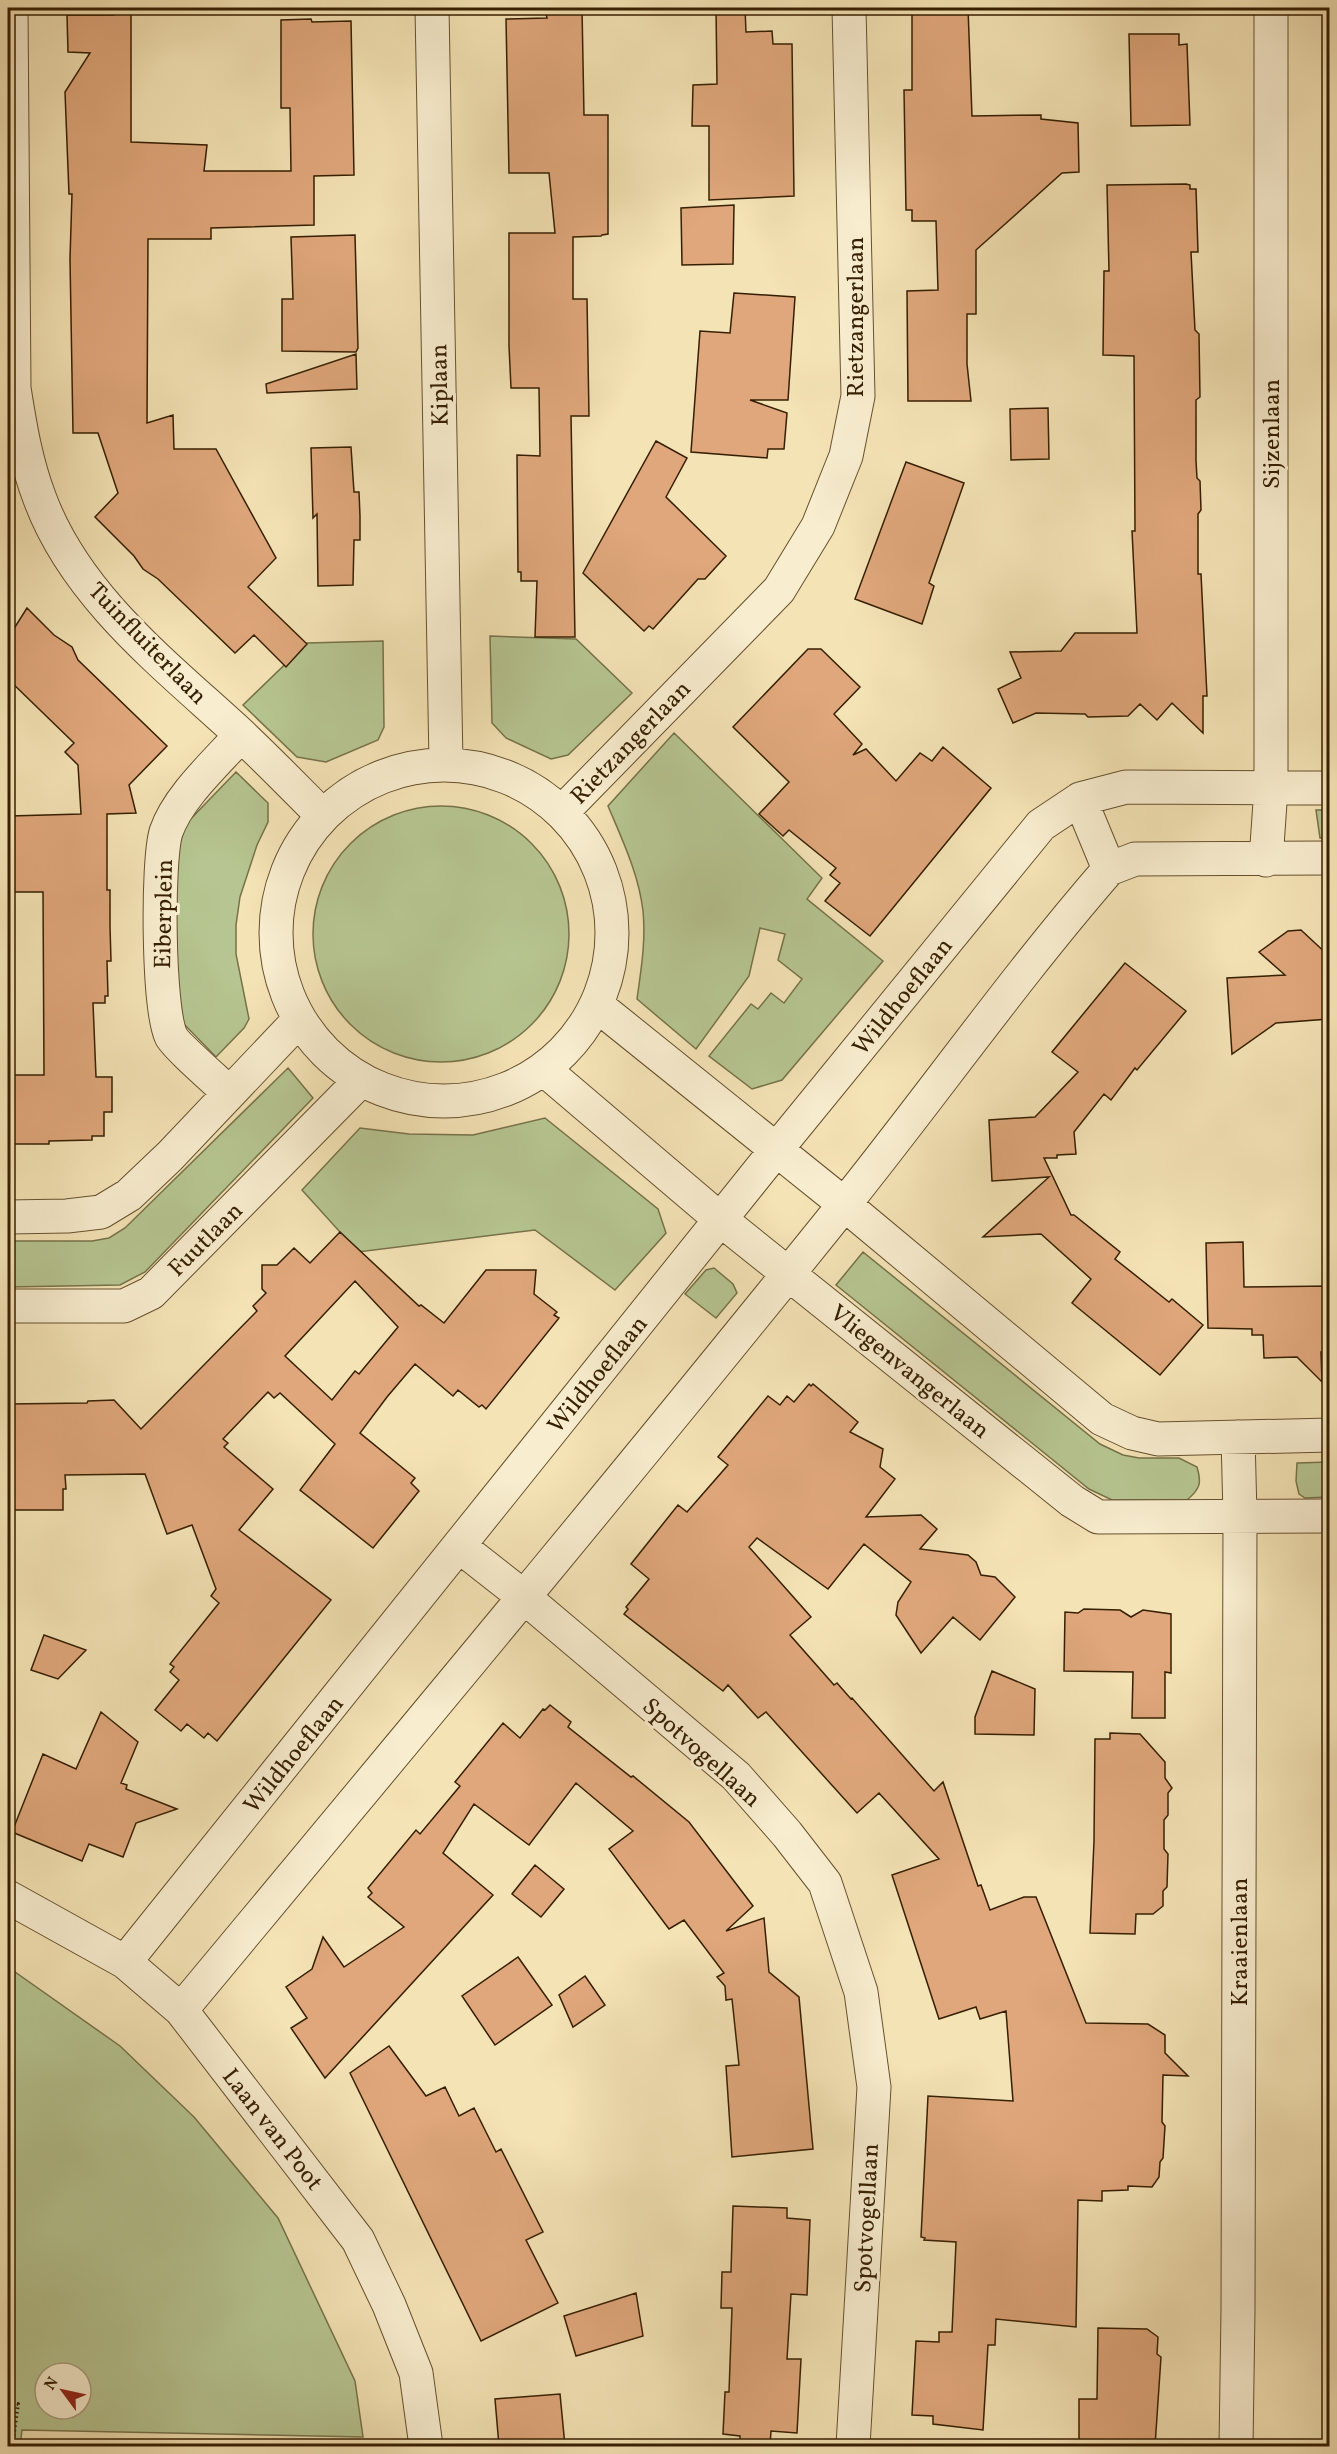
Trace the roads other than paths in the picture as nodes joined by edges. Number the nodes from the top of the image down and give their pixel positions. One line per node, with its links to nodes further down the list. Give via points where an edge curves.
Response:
1 (11, 8): 5 (street, Tuinfluiterlaan, via 14,388 25,450 40,500 63,546 95,593 158,659)
2 (432, 8): 6 (street, Kiplaan)
3 (849, 8): 10 (street, Rietzangerlaan, via 858,396 846,456 818,526 779,590)
4 (1272, 8): 7 (street, Sijzenlaan)
5 (241, 735): 11 (street, Tuinfluiterlaan); 19 (street, Eiberplein, via 179,805 166,833 160,883 162,994 171,1037)
6 (446, 762): 10 (street, via 483,767 530,786); 11 (street, via 359,787)
7 (1271, 788): 8 (street, Wildhoeflaan); 9 (street, Wildhoeflaan, via 1126,787); 13 (street, Sijzenlaan)
8 (1329, 788)
9 (1080, 799): 14 (street); 20 (street, Wildhoeflaan, via 1041,825)
10 (565, 809): 15 (street, via 590,856 607,910)
11 (322, 814): 16 (street, via 296,853 280,895 274,933 281,978)
12 (1329, 858): 13 (street)
13 (1266, 860): 14 (street, via 1135,859)
14 (1109, 869): 21 (street)
15 (599, 1007): 17 (street); 20 (street)
16 (299, 1020): 18 (street, via 327,1054); 19 (street)
17 (547, 1072): 18 (street, via 498,1093 456,1103 407,1098); 23 (street, Vliegenvangerlaan)
18 (361, 1080): 25 (street, Fuutlaan, via 152,1293 124,1306)
19 (229, 1093): 22 (street, via 129,1195 101,1212)
20 (776, 1150): 21 (street); 23 (street, Wildhoeflaan)
21 (844, 1204): 24 (street); 27 (street, via 1102,1419 1132,1433 1158,1439)
22 (8, 1217)
23 (721, 1220): 24 (street, Vliegenvangerlaan); 30 (street, Wildhoeflaan)
24 (788, 1273): 28 (street, Vliegenvangerlaan, via 1072,1501 1098,1517); 31 (street)
25 (8, 1306)
26 (1329, 1435): 27 (street)
27 (1238, 1437): 28 (street, Kraaienlaan)
28 (1240, 1515): 29 (street, Vliegenvangerlaan); 37 (street, Kraaienlaan)
29 (1329, 1516)
30 (459, 1546): 31 (street, Spotvogellaan); 33 (street, Wildhoeflaan)
31 (524, 1597): 34 (street); 36 (street, Spotvogellaan, via 736,1776 825,1883 861,1992 874,2087)
32 (8, 1897): 33 (street, Laan van Poot)
33 (125, 1962): 34 (street, Laan van Poot)
34 (181, 2010): 35 (street, Laan van Poot, via 358,2240 416,2373)
35 (426, 2446)
36 (853, 2446)
37 (1236, 2446)

